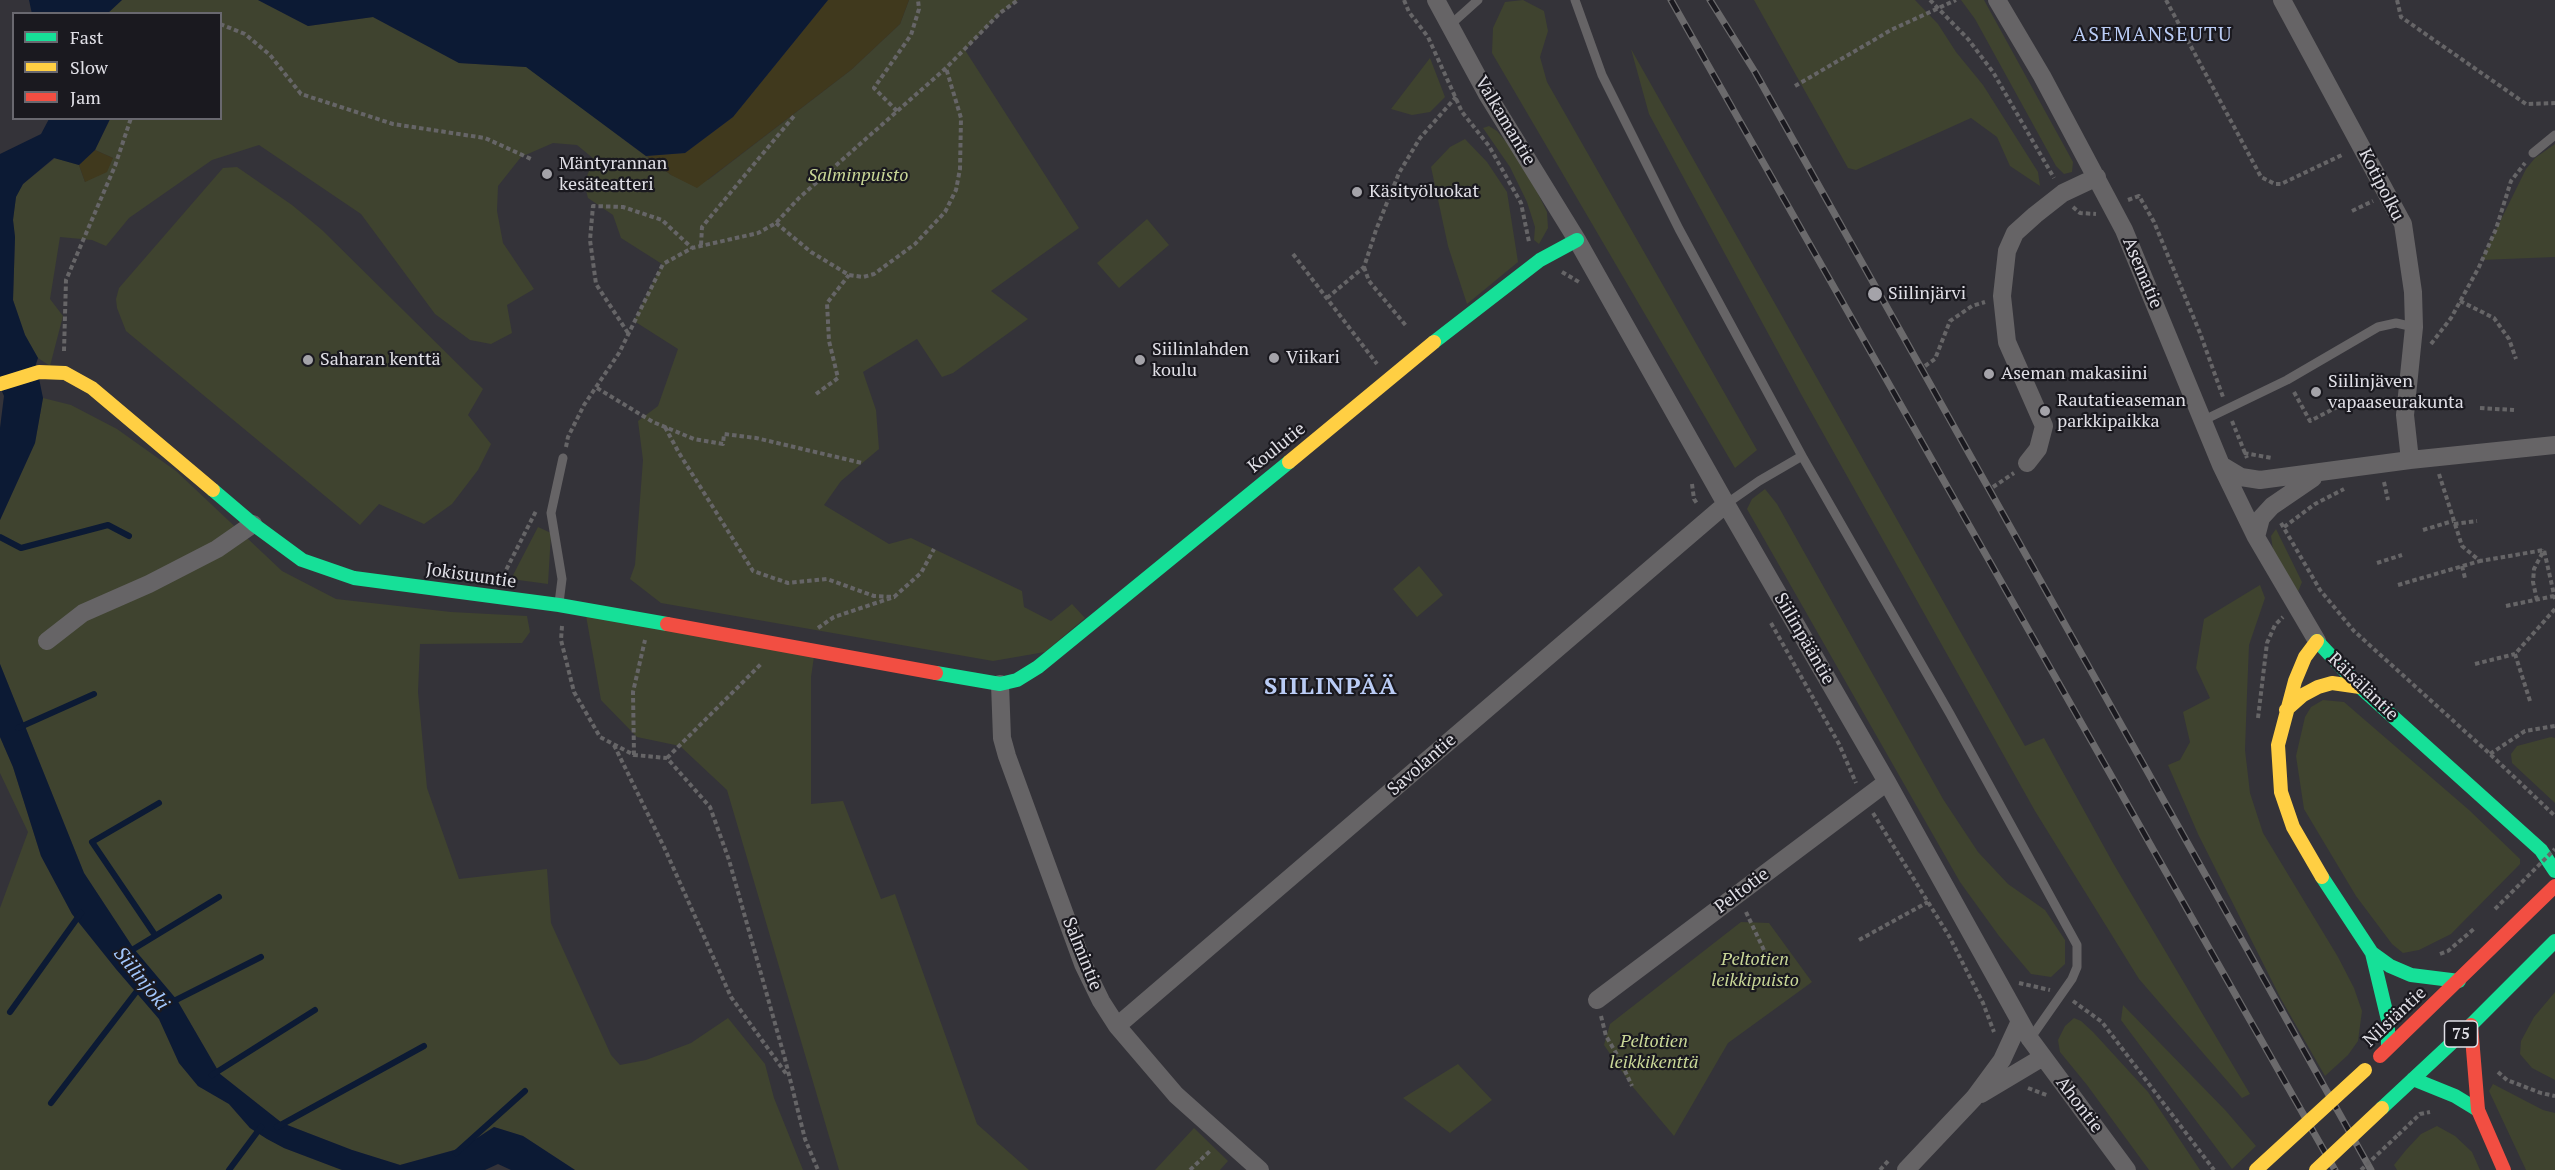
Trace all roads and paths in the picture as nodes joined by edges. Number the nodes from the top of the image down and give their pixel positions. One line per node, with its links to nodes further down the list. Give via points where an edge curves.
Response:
1 (918, 0): 20 (path, via 911,35 874,88)
2 (1018, 0): 16 (path, via 1000,13)
3 (1404, 0): 18 (path, via 1428,37)
4 (1436, 0): 15 (street, Valkamantie)
5 (1478, 0): 15 (lane)
6 (1575, 0): 61 (lane, via 1602,75 1679,229)
7 (1930, 0): 13 (path)
8 (1956, 0): 13 (path)
9 (1997, 0): 27 (street, Asematie)
10 (2166, 0): 24 (path, via 2261,177 2281,184)
11 (2282, 0): 24 (street, Kotipolku)
12 (2397, 0): 19 (path, via 2401,17 2526,104)
13 (1940, 8): 17 (path, via 1891,30); 28 (path, via 1993,72)
14 (222, 25): 26 (path, via 245,34 270,55 301,94 393,124 485,138)
15 (1449, 26): 31 (street, Valkamantie)
16 (946, 69): 20 (path); 37 (path, via 961,118 962,148 956,190 945,213 915,244 874,274)
17 (1795, 86)
18 (1456, 97): 35 (path, via 1521,203 1531,248); 36 (path, via 1420,138 1399,173)
19 (2555, 103)
20 (897, 111): 30 (path)
21 (794, 116): 32 (path, via 702,227)
22 (130, 120): 47 (path, via 66,280)
23 (2555, 135): 25 (lane)
24 (2361, 146): 43 (street, Kotipolku, via 2403,225)
25 (2533, 153): 41 (path, via 2511,181 2496,228)
26 (531, 159)
27 (2097, 177): 28 (street); 58 (street, Asematie, via 2124,230)
28 (2063, 194): 39 (street, via 2015,232 2007,251)
29 (2126, 200): 55 (path, via 2139,196 2154,222)
30 (776, 222): 32 (path, via 758,233); 37 (path, via 811,252)
31 (1577, 240): 35 (street, Koulutie); 80 (street, Siilinpääntie)
32 (701, 245): 33 (path)
33 (692, 248): 44 (path, via 663,264); 44 (path, via 662,220 623,207 593,206 590,240 596,284)
34 (1293, 254): 40 (path)
35 (1540, 260): 38 (path); 49 (street, Koulutie)
36 (1364, 267): 40 (path); 42 (path, via 1369,281)
37 (849, 275): 53 (path, via 827,303 829,340 838,378)
38 (1585, 285)
39 (2002, 296): 46 (path, via 1972,306 1950,321 1935,359); 64 (street, via 2007,342 2044,426 2038,449)
40 (1327, 298): 49 (path)
41 (2460, 301): 45 (path, via 2494,318 2510,339); 48 (path)
42 (1407, 327)
43 (2414, 327): 48 (street, Kotipolku); 50 (lane, via 2396,323 2378,327)
44 (628, 333): 52 (path)
45 (2516, 359)
46 (1925, 366)
47 (65, 373): 51 (street, Jokisuuntie, via 39,372); 86 (street, Jokisuuntie, via 92,388)
48 (2410, 373): 63 (street, Kotipolku, via 2405,415)
49 (1389, 380): 112 (street, Koulutie, via 1038,667 1017,680)
50 (2287, 380): 54 (path, via 2310,421); 55 (lane)
51 (0, 384)
52 (597, 388): 59 (path); 62 (path, via 568,437)
53 (816, 394)
54 (2343, 404)
55 (2227, 408): 58 (lane); 72 (path)
56 (2480, 408): 57 (path)
57 (2514, 410)
58 (2202, 421): 66 (street, Asematie)
59 (665, 427): 65 (path, via 694,439 723,444 724,434 756,438); 98 (path, via 753,572 788,584 827,579 874,596)
60 (2555, 445): 63 (street)
61 (1802, 456): 80 (lane); 136 (lane, via 2077,945 2077,967)
62 (563, 458): 102 (lane, via 551,513 562,579)
63 (2410, 460): 69 (street)
64 (2027, 463)
65 (862, 464)
66 (2221, 465): 72 (street, via 2241,477); 89 (street, Räisäläntie)
67 (2448, 472): 70 (path)
68 (1687, 473): 83 (path, via 1694,499)
69 (2320, 474): 72 (street); 81 (street)
70 (2438, 474): 71 (path); 85 (path)
71 (2429, 475)
72 (2259, 480)
73 (2395, 480): 75 (path)
74 (2003, 481): 78 (path)
75 (2384, 481): 76 (path); 79 (path)
76 (2373, 483)
77 (2349, 486): 87 (path)
78 (1993, 488)
79 (2388, 500)
80 (1726, 504): 83 (street, Savolantie); 121 (street, Siilinpääntie)
81 (2272, 506): 87 (path); 89 (street, via 2261,518)
82 (537, 509): 100 (path, via 506,569)
83 (1708, 519): 141 (street, Savolantie)
84 (2477, 521): 85 (path)
85 (2454, 523): 88 (path); 93 (path, via 2462,546)
86 (254, 524): 100 (street, Jokisuuntie, via 302,561 354,578); 107 (street, via 217,549 83,613)
87 (2284, 527): 118 (path, via 2320,590 2354,631)
88 (2422, 530)
89 (2256, 537): 108 (street, Räisäläntie)
90 (934, 549): 98 (path, via 921,573)
91 (2544, 550): 93 (path); 99 (path); 101 (path, via 2534,569)
92 (2402, 555): 94 (path)
93 (2480, 561): 95 (path)
94 (2377, 562)
95 (2462, 566): 96 (path); 97 (path)
96 (2465, 578)
97 (2398, 585)
98 (894, 597): 109 (path, via 834,617)
99 (2554, 597): 101 (path)
100 (496, 598): 102 (street, Jokisuuntie)
101 (2537, 600): 103 (path)
102 (559, 605): 106 (street, Jokisuuntie); 117 (path, via 561,640 574,692 600,737)
103 (2506, 606)
104 (2555, 609): 110 (path)
105 (1769, 620): 122 (path, via 1839,744)
106 (650, 621): 109 (street, Jokisuuntie); 119 (path, via 633,692)
107 (47, 641)
108 (2317, 641): 113 (street, Räisäläntie); 115 (street, via 2305,657)
109 (787, 645): 112 (street, Jokisuuntie); 120 (path)
110 (2515, 654): 111 (path); 114 (path)
111 (2475, 664)
112 (1000, 684): 141 (street, Salmintie, via 1002,738 1007,756 1083,964)
113 (2360, 687): 115 (street, via 2332,683 2318,687); 125 (street, Räisäläntie, via 2541,850)
114 (2530, 701)
115 (2286, 710): 132 (street, via 2278,745 2278,769 2286,810 2322,877)
116 (2555, 726): 118 (path, via 2524,731)
117 (614, 745): 119 (path); 148 (path, via 731,997)
118 (2490, 754): 123 (path)
119 (634, 755): 120 (path)
120 (667, 758): 148 (path, via 710,807 729,860)
121 (1887, 782): 122 (street, Peltotie); 135 (street, Siilinpääntie)
122 (1864, 800): 127 (street, Peltotie); 128 (path)
123 (2555, 816)
124 (2555, 849): 129 (path, bridge)
125 (2555, 871)
126 (2555, 886): 134 (street, Nilsiäntie / 75)
127 (1733, 898): 133 (path, via 1750,916); 137 (street, Peltotie)
128 (1928, 902): 130 (path); 138 (path)
129 (2496, 909)
130 (1860, 940)
131 (2555, 941): 140 (street, 75)
132 (2372, 953): 134 (street, via 2411,975); 143 (street, via 2388,1020)
133 (1770, 963)
134 (2459, 981): 143 (street, Nilsiäntie / 75)
135 (2001, 988): 136 (path, via 2013,982); 138 (path); 139 (street, Siilinpääntie)
136 (2062, 995): 142 (lane); 162 (path, via 2102,1022)
137 (1597, 1000): 150 (path, via 1606,1036)
138 (1983, 1003): 145 (path, via 1996,1036 1994,1048)
139 (2020, 1021): 142 (street, Siilinpääntie); 145 (street)
140 (2471, 1025): 149 (street, 75); 154 (street)
141 (1118, 1026): 156 (street, Salmintie, via 1176,1095)
142 (2030, 1040): 144 (street, Ahontie)
143 (2388, 1047): 163 (street, Nilsiäntie / 75, bridge)
144 (2043, 1057): 147 (street); 161 (street, Ahontie)
145 (2001, 1060): 152 (street)
146 (2492, 1067): 151 (path, via 2507,1080)
147 (2011, 1076): 152 (street); 153 (path)
148 (789, 1078): 157 (path, via 805,1139)
149 (2413, 1079): 154 (street); 164 (street, 75, bridge)
150 (1632, 1086)
151 (2555, 1096)
152 (1974, 1098): 160 (street)
153 (2055, 1101)
154 (2478, 1110): 166 (street)
155 (2398, 1135): 165 (path, bridge)
156 (1224, 1137): 158 (path); 159 (street, Salmintie)
157 (818, 1170)
158 (1190, 1170)
159 (1260, 1170)
160 (1906, 1170)
161 (2127, 1170)
162 (2214, 1170)
163 (2256, 1170)
164 (2316, 1170)
165 (2361, 1170)
166 (2504, 1170)

